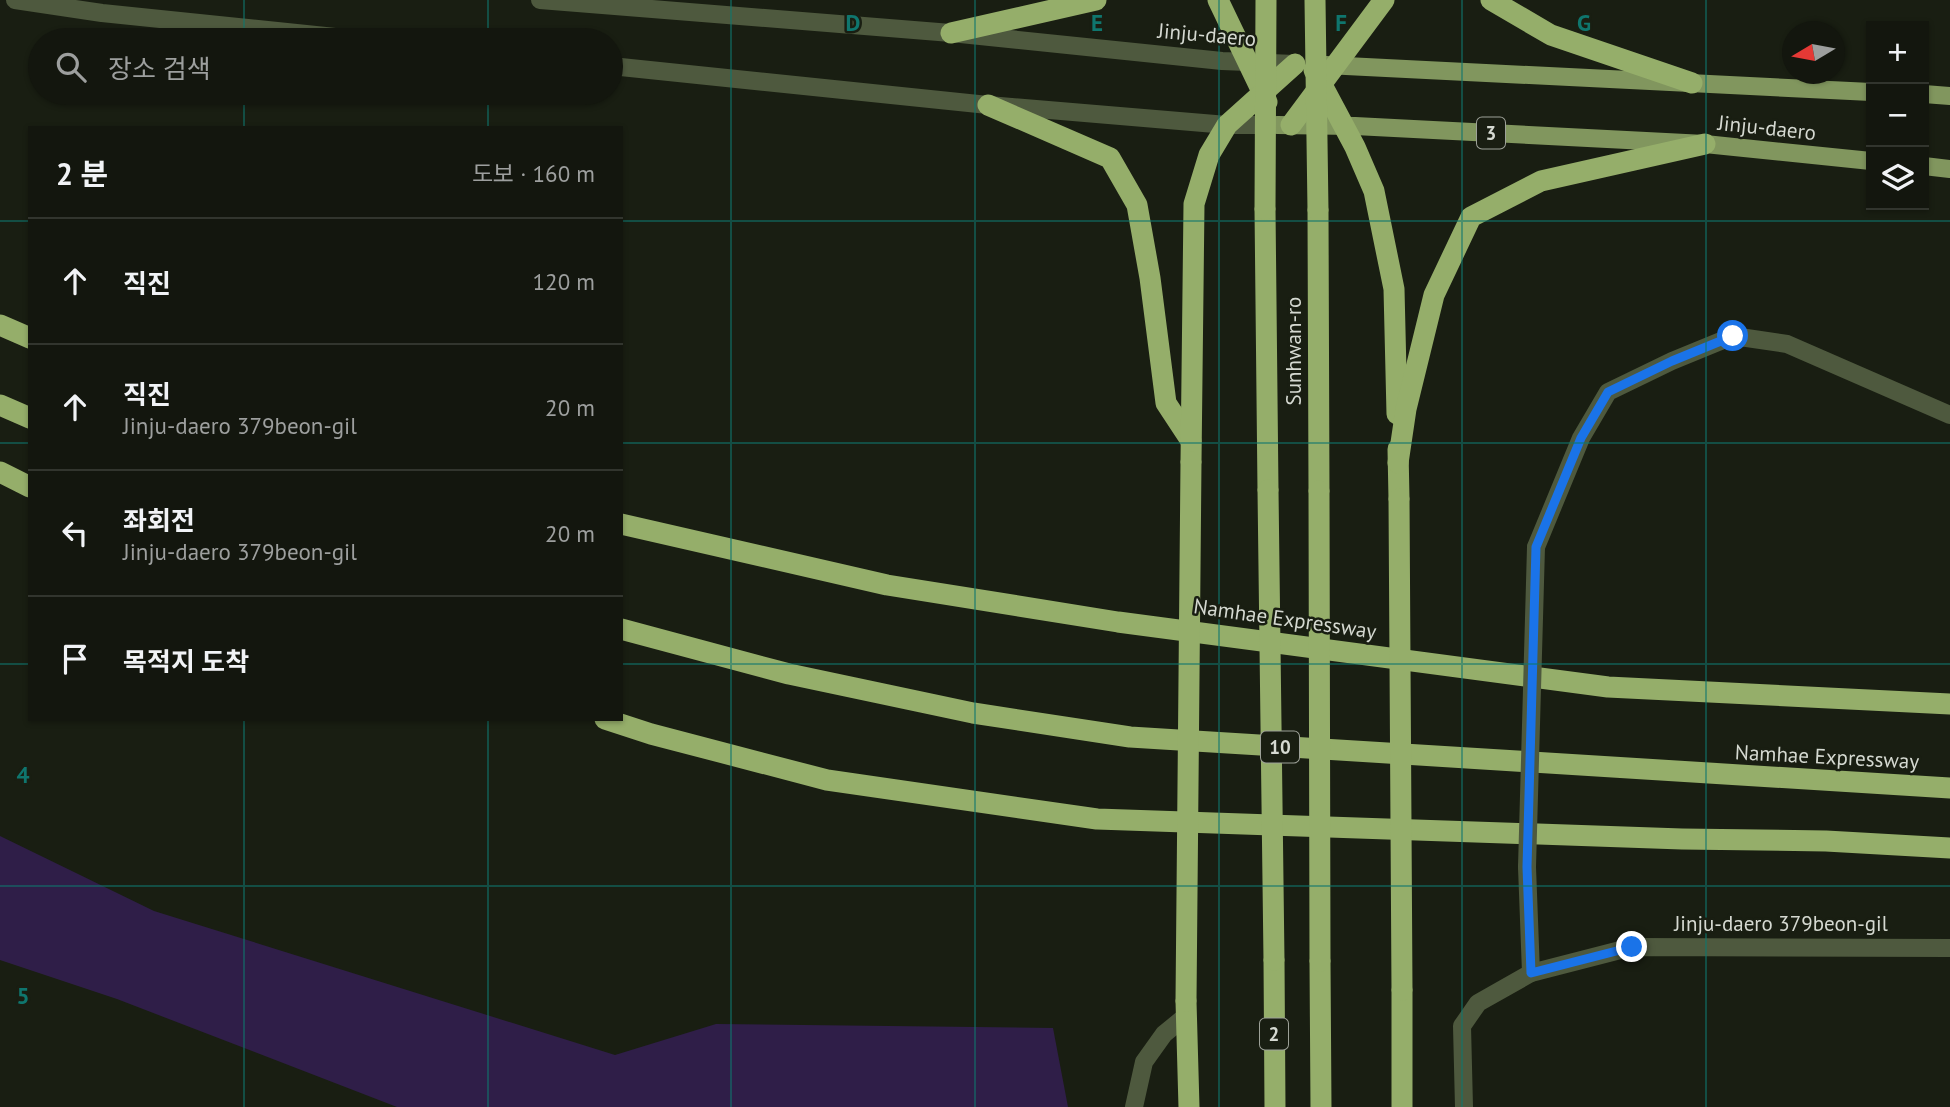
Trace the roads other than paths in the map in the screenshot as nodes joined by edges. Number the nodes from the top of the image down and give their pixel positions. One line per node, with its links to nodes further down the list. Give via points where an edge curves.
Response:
1 (15, 0): 9 (street)
2 (540, 0): 10 (street, Jinju-daero)
3 (1096, 0): 10 (highway)
4 (1219, 0): 11 (highway)
5 (1266, 0): 50 (highway, Sunhwan-ro / 2, bridge)
6 (1315, 0): 51 (highway, Sunhwan-ro, bridge)
7 (1384, 0): 12 (highway)
8 (1491, 0): 15 (highway, via 1551,35)
9 (248, 28)
10 (951, 33): 11 (street, Jinju-daero)
11 (1248, 62): 14 (street, Jinju-daero); 16 (highway)
12 (1335, 66): 14 (highway); 15 (main road, Jinju-daero)
13 (623, 67): 20 (street, Jinju-daero)
14 (1309, 71): 16 (highway); 22 (highway); 23 (highway)
15 (1692, 83): 17 (main road, Jinju-daero)
16 (1262, 92): 21 (highway); 22 (highway)
17 (1866, 92)
18 (1929, 94): 19 (main road)
19 (1950, 96)
20 (988, 105): 21 (street, Jinju-daero / 3); 33 (highway, via 1110,158 1138,205 1166,403)
21 (1227, 125): 22 (street, Jinju-daero / 3); 33 (highway, via 1209,155 1194,204)
22 (1284, 125): 23 (main road, Jinju-daero / 3)
23 (1344, 126): 24 (main road, Jinju-daero / 3); 34 (highway, via 1374,191 1394,289)
24 (1705, 144): 25 (main road, Jinju-daero / 3); 34 (highway, via 1541,181 1471,217 1434,295)
25 (1866, 160)
26 (1929, 167): 27 (main road)
27 (1950, 169)
28 (0, 325): 29 (highway)
29 (28, 337)
30 (0, 405): 32 (highway)
31 (1950, 415): 46 (street, bridge, via 1787,344 1733,336 1608,392 1581,438 1536,547 1527,867)
32 (28, 417)
33 (1191, 452): 47 (highway, bridge)
34 (1398, 463): 52 (highway, bridge)
35 (0, 472): 36 (highway)
36 (28, 486)
37 (623, 524): 39 (highway, Namhae Expressway, via 887,585 1118,622 1608,687)
38 (623, 630): 41 (highway, Namhae Expressway / 10, via 789,674 960,710 1130,737)
39 (1945, 703)
40 (611, 721): 42 (highway, via 827,780 1097,819)
41 (1950, 788)
42 (1826, 841): 43 (highway); 44 (highway)
43 (1950, 848)
44 (1950, 859)
45 (1950, 948): 46 (street, Jinju-daero 379beon-gil, via 1632,947)
46 (1531, 973): 53 (street, Jinju-daero 379beon-gil, via 1478,1003 1462,1026)
47 (1186, 1009): 48 (street, via 1144,1062); 49 (highway)
48 (1134, 1107)
49 (1189, 1107)
50 (1275, 1107)
51 (1321, 1107)
52 (1402, 1107)
53 (1464, 1107)

